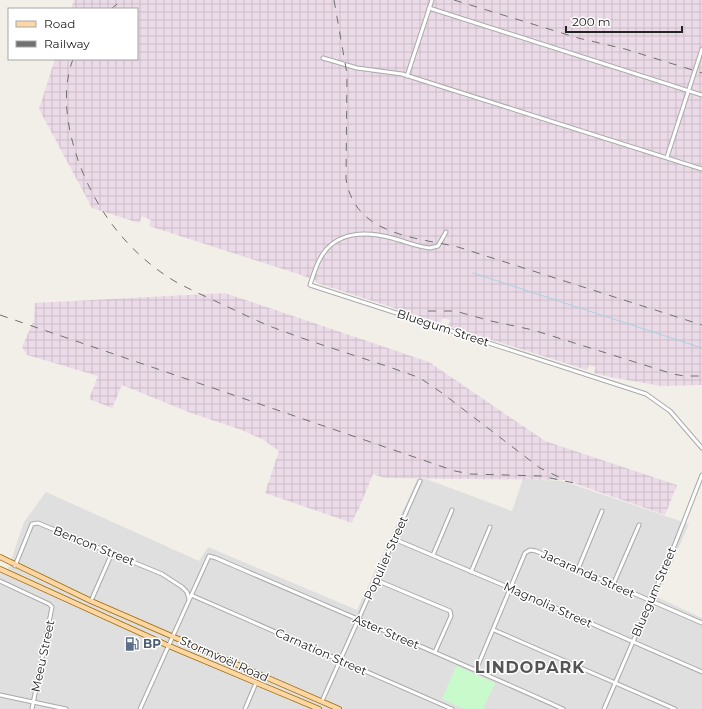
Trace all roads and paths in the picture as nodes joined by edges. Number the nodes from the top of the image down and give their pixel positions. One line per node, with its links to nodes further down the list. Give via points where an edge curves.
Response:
1 (432, 0): 2 (street)
2 (429, 8): 5 (street); 6 (street)
3 (702, 49): 6 (street)
4 (323, 58): 5 (street, via 357,68)
5 (407, 76): 8 (street)
6 (689, 91): 7 (street); 8 (street)
7 (702, 95)
8 (667, 158): 9 (street)
9 (702, 169)
10 (446, 232): 11 (street, Bluegum Street, via 440,244 433,248 376,234 345,236 322,255 310,285 646,394 670,411)
11 (702, 448)
12 (702, 475): 33 (street, Bluegum Street)
13 (420, 480): 18 (street, Populier Street)
14 (452, 510): 20 (street)
15 (602, 511): 24 (street)
16 (639, 525): 28 (street)
17 (490, 527): 25 (street)
18 (394, 539): 20 (street, Magnolia Street); 26 (street, Populier Street)
19 (112, 553): 22 (street, Bencon Street, via 35,523 32,524); 31 (street, Bencon Street, via 162,574 182,587); 32 (street)
20 (433, 555): 25 (street, Magnolia Street)
21 (0, 557): 22 (main road, Stormvoël Road)
22 (15, 566): 32 (main road, Stormvoël Road)
23 (0, 569): 39 (main road, Stormvoël Road)
24 (578, 569): 28 (street, Jacaranda Street); 29 (street, Jacaranda Street, via 530,550 525,553)
25 (471, 572): 29 (street, Magnolia Street)
26 (376, 580): 34 (street, Populier Street); 40 (street, via 450,611 450,619)
27 (0, 581): 47 (street, Meeu Street, via 52,606)
28 (613, 585): 33 (street, Jacaranda Street)
29 (510, 588): 36 (street, Jacaranda Street); 38 (street, Magnolia Street)
30 (191, 595): 31 (street); 34 (street, Aster Street, via 209,556); 41 (street, Carnation Street)
31 (189, 599): 37 (street)
32 (90, 601): 37 (main road, Stormvoël Road)
33 (650, 601): 35 (street, Jacaranda Street); 38 (street, Bluegum Street)
34 (359, 621): 40 (street, Aster Street); 41 (street, Populier Street)
35 (702, 624)
36 (494, 630): 42 (street, Jacaranda Street); 45 (street)
37 (172, 637): 39 (street); 48 (main road, Stormvoël Road)
38 (633, 642): 43 (street, Magnolia Street); 45 (street, Bluegum Street)
39 (169, 646): 44 (main road, Stormvoël Road); 51 (street)
40 (436, 652): 42 (street, Aster Street)
41 (340, 660): 48 (street, Populier Street); 55 (street, Carnation Street)
42 (476, 670): 56 (street, Aster Street)
43 (702, 672)
44 (256, 683): 52 (street); 53 (main road, Stormvoël Road)
45 (615, 683): 57 (street, Bluegum Street); 58 (street)
46 (0, 695): 47 (street)
47 (33, 701): 49 (street, Meeu Street); 50 (street)
48 (322, 701): 54 (main road, Stormvoël Road)
49 (32, 709)
50 (66, 709)
51 (140, 709)
52 (244, 709)
53 (319, 709)
54 (340, 709)
55 (452, 709)
56 (563, 709)
57 (604, 709)
58 (675, 709)

